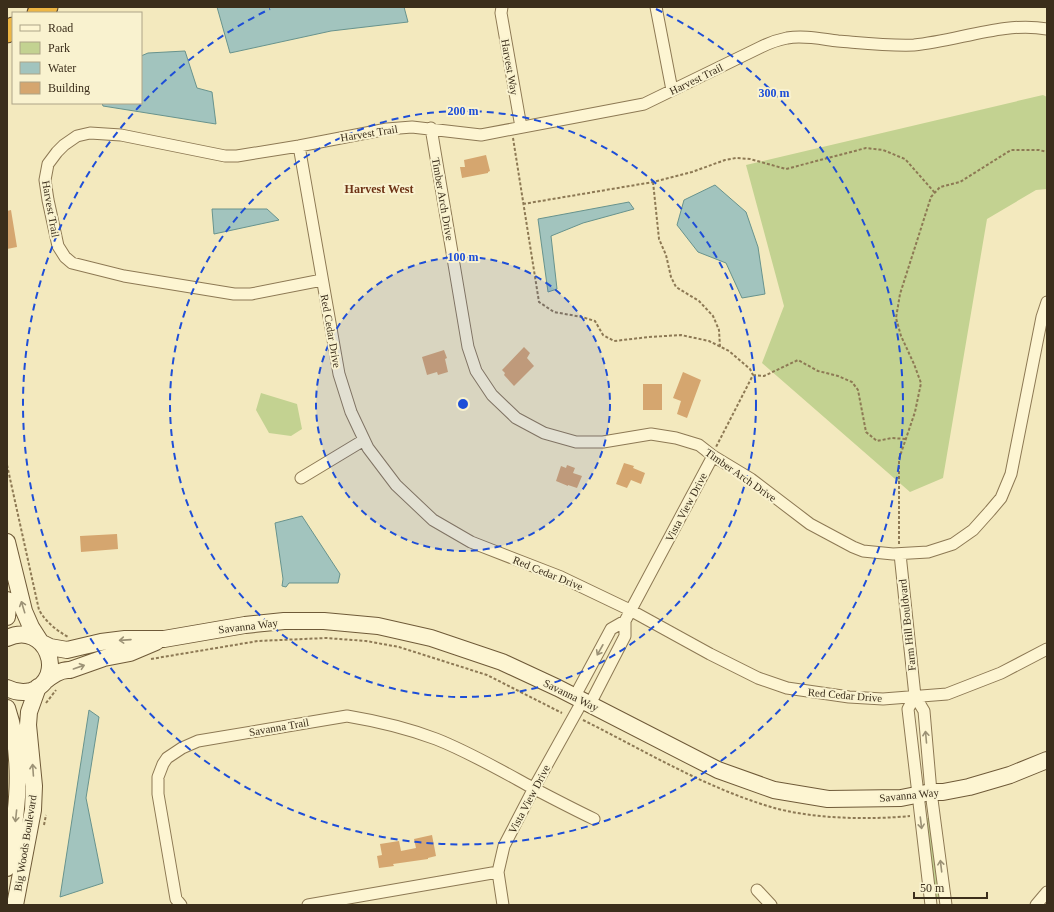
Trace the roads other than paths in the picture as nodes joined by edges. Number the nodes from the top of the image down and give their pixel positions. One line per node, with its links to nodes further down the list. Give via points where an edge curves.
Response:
1 (502, 7): 6 (street, Harvest Way, via 500,13)
2 (656, 7): 4 (street)
3 (1047, 29): 4 (street, Harvest Trail, via 1010,28 939,42 886,45 805,37 788,38 776,40)
4 (672, 90): 6 (street, Harvest Trail, via 644,104)
5 (431, 128): 6 (street, Harvest Trail, via 481,135); 7 (street, Harvest Trail, via 387,128); 11 (street, Timber Arch Drive, via 468,347 476,371 492,395 516,418 544,433 576,442 603,442 651,434 699,445)
6 (516, 128)
7 (299, 146): 8 (street, Red Cedar Drive); 8 (street, Harvest Trail, via 225,156 120,135 98,132 82,134 64,145 50,160 45,180 48,200 58,246 65,257 78,265 138,279 234,294 251,294)
8 (322, 280): 10 (street, Red Cedar Drive, via 339,374 351,412)
9 (1047, 302): 14 (street, Timber Arch Drive, via 1011,474 1001,498 973,530 953,544 928,552)
10 (364, 440): 12 (street); 16 (street, Red Cedar Drive, via 396,485 433,520 471,542 561,577)
11 (713, 456): 14 (street, Timber Arch Drive, via 751,479 821,531 863,550); 16 (street, Vista View Drive)
12 (301, 478)
13 (7, 542): 21 (street, Big Woods Boulevard, one-way to 13, via 24,611)
14 (900, 554): 25 (street, Farm Hill Bouldvard)
15 (7, 600): 17 (street)
16 (630, 610): 18 (street, Vista View Drive); 25 (street, Red Cedar Drive, via 758,678 787,688 849,697)
17 (7, 617)
18 (625, 621): 26 (street, Vista View Drive, via 625,636); 26 (street, Vista View Drive, one-way to 26, via 611,629)
19 (7, 638): 21 (street, via 20,634 34,637)
20 (164, 639): 21 (street, Savanna Way, one-way to 21, via 125,639 67,650 50,647); 23 (street, Savanna Way, one-way to 20, via 51,676 66,670 130,653); 26 (street, Savanna Way, via 284,621 324,621 378,626 431,638 502,662)
21 (41, 642): 23 (street, Big Woods Boulevard, via 46,648 50,662)
22 (1047, 649): 25 (street, Red Cedar Drive, via 1001,673 947,694)
23 (46, 686): 24 (street, via 27,692 15,692); 36 (street, Big Woods Boulevard, one-way to 23, via 33,810 29,712)
24 (7, 688)
25 (915, 696): 30 (street, Farm Hill Bouldvard, via 908,709)
26 (583, 700): 29 (street, Vista View Drive); 30 (street, Savanna Way, via 718,770 774,790 828,799 901,798)
27 (7, 708): 32 (street, Big Woods Boulevard, one-way to 32, via 18,766 19,794)
28 (1047, 760): 30 (street, Savanna Way, via 1010,775 969,787)
29 (534, 788): 31 (street, Savanna Trail); 33 (street, Vista View Drive, via 504,846); 37 (street, Savanna Trail, via 479,758 436,739 400,727 347,716 198,741 167,758 158,776 158,794 176,899)
30 (924, 793): 41 (street, Farm Hill Bouldvard, one-way to 41); 42 (street, Farm Hill Bouldvard, one-way to 30)
31 (594, 819)
32 (7, 868)
33 (498, 872): 38 (street); 39 (street, Vista View Drive)
34 (756, 890): 40 (street)
35 (1047, 892): 43 (street)
36 (15, 905)
37 (181, 905)
38 (308, 905)
39 (503, 905)
40 (771, 905)
41 (930, 905)
42 (946, 905)
43 (1036, 905)

